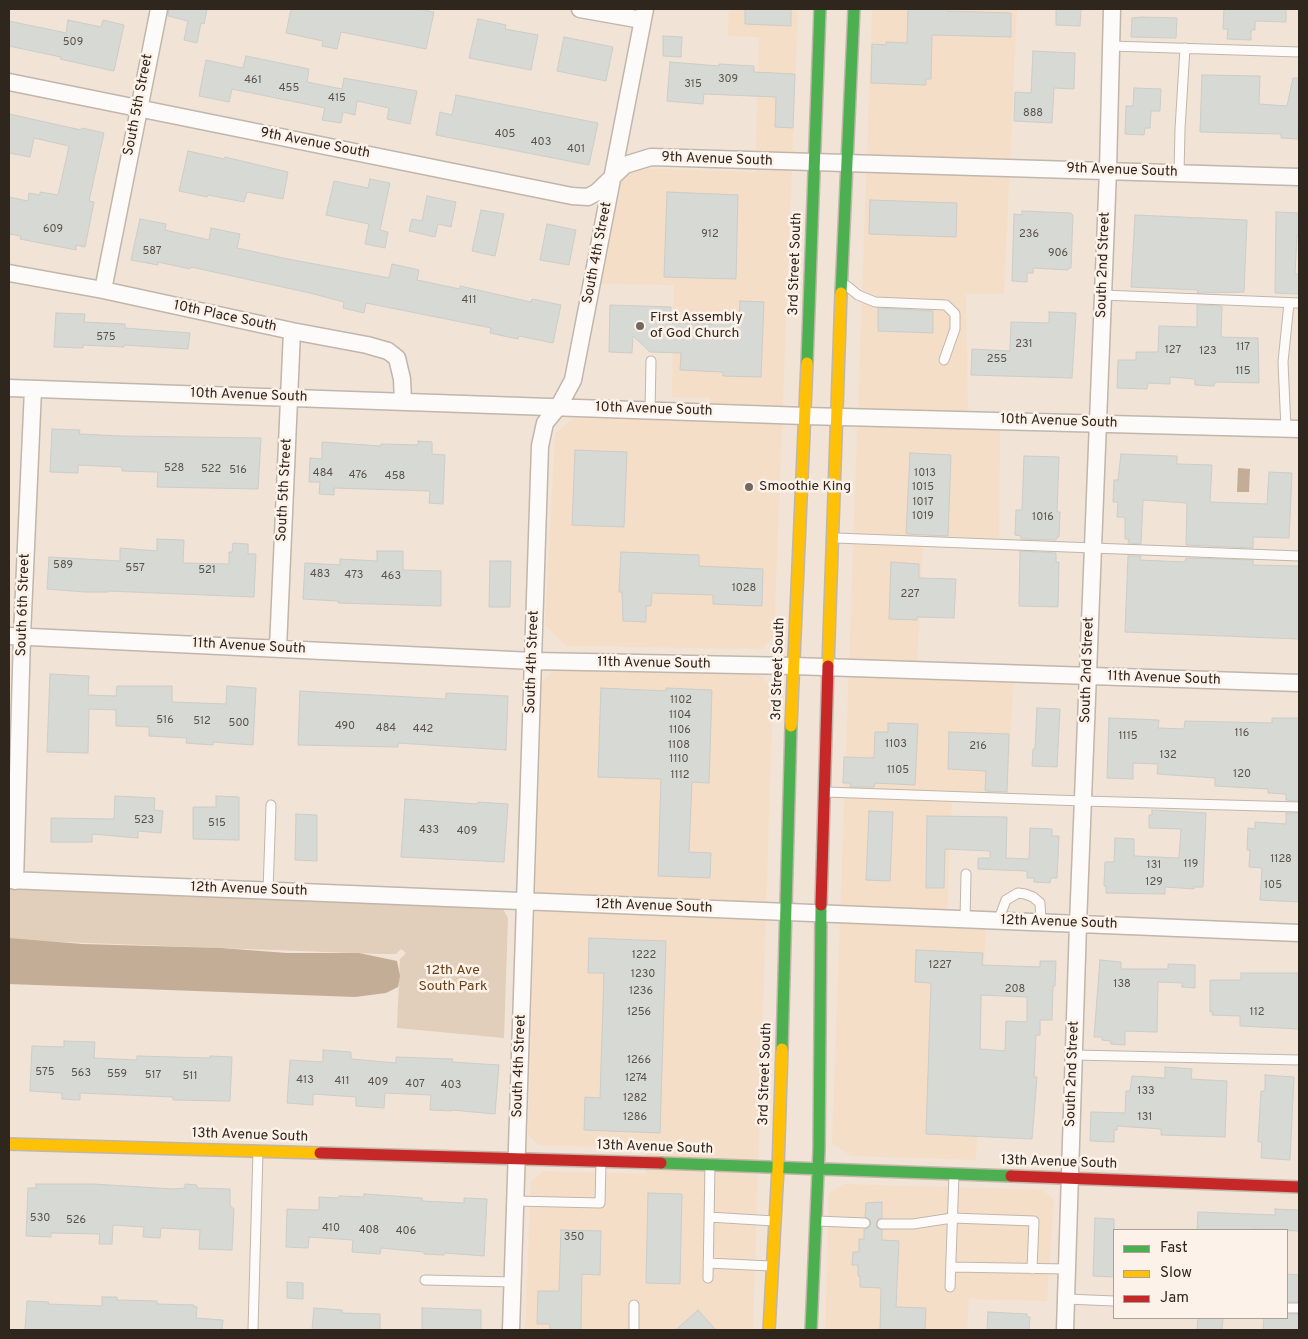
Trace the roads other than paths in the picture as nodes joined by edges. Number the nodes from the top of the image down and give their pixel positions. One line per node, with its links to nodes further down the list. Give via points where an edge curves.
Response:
1 (158, 9): 11 (street, South 5th Street)
2 (580, 9): 6 (street)
3 (820, 9): 12 (main road, 3rd Street South)
4 (854, 9): 13 (main road)
5 (1112, 9): 7 (street, South 2nd Street)
6 (643, 15): 16 (street, South 4th Street)
7 (1111, 46): 8 (lane); 14 (street, South 2nd Street)
8 (1185, 48): 9 (lane); 15 (lane)
9 (1299, 52)
10 (9, 82): 11 (street, 9th Avenue South)
11 (138, 108): 16 (street, 9th Avenue South, via 572,196 588,197); 20 (street, South 5th Street)
12 (814, 163): 13 (street, 9th Avenue South); 16 (street, 9th Avenue South, via 651,157 625,165); 33 (main road, 3rd Street South)
13 (847, 164): 14 (street, 9th Avenue South); 19 (main road)
14 (1108, 170): 15 (street, 9th Avenue South); 21 (street, South 2nd Street)
15 (1180, 173): 17 (street, 9th Avenue South)
16 (613, 176): 31 (street, South 4th Street, via 573,380)
17 (1299, 177)
18 (9, 273): 20 (street, 10th Place South)
19 (842, 282): 25 (lane, via 858,295 875,302 946,306 955,314 955,329); 34 (main road)
20 (103, 290): 24 (street, 10th Place South)
21 (1103, 295): 22 (lane); 35 (street, South 2nd Street)
22 (1289, 303): 23 (lane); 36 (lane, via 1283,362)
23 (1299, 303)
24 (292, 331): 29 (street, South 5th Street); 30 (street, 10th Place South, via 388,351 397,358)
25 (944, 360)
26 (651, 361): 32 (lane)
27 (9, 388): 28 (street, 10th Avenue South)
28 (33, 389): 29 (street, 10th Avenue South); 40 (street, South 6th Street)
29 (289, 397): 30 (street, 10th Avenue South); 41 (street, South 5th Street)
30 (403, 401): 31 (street, 10th Avenue South)
31 (559, 406): 32 (street, 10th Avenue South); 42 (street, South 4th Street, via 545,424 540,446)
32 (650, 409): 33 (street, 10th Avenue South)
33 (805, 416): 34 (street, 10th Avenue South); 43 (main road, 3rd Street South)
34 (836, 416): 35 (street, 10th Avenue South); 37 (main road)
35 (1098, 423): 36 (street, 10th Avenue South); 38 (street, South 2nd Street)
36 (1292, 429)
37 (834, 538): 38 (lane); 44 (main road)
38 (1093, 549): 39 (lane); 45 (street, South 2nd Street)
39 (1299, 556)
40 (16, 636): 41 (street, 11th Avenue South); 52 (street, South 6th Street)
41 (278, 648): 42 (street, 11th Avenue South)
42 (533, 662): 43 (street, 11th Avenue South); 54 (street, South 4th Street)
43 (793, 666): 44 (street, 11th Avenue South); 55 (main road, 3rd Street South)
44 (828, 668): 45 (street, 11th Avenue South); 47 (main road)
45 (1088, 677): 46 (street, 11th Avenue South); 48 (street, South 2nd Street)
46 (1299, 683)
47 (824, 792): 48 (lane); 56 (main road)
48 (1083, 801): 50 (lane); 60 (street, South 2nd Street)
49 (271, 806): 53 (lane)
50 (1299, 807)
51 (966, 874): 57 (lane)
52 (12, 881): 53 (street, 12th Avenue South)
53 (268, 891): 54 (street, 12th Avenue South)
54 (526, 901): 55 (street, 12th Avenue South); 66 (street, South 4th Street)
55 (786, 912): 56 (street, 12th Avenue South); 69 (main road, 3rd Street South)
56 (820, 913): 57 (street, 12th Avenue South); 70 (main road)
57 (965, 919): 58 (street, 12th Avenue South)
58 (998, 921): 59 (street, 12th Avenue South); 59 (lane, via 1006,900 1018,893 1033,897 1040,903)
59 (1041, 922): 60 (street, 12th Avenue South)
60 (1078, 924): 61 (street, 12th Avenue South); 62 (street, South 2nd Street)
61 (1299, 933)
62 (1074, 1055): 63 (lane); 72 (street, South 2nd Street)
63 (1299, 1060)
64 (9, 1144): 65 (main road, 13th Avenue South)
65 (258, 1151): 66 (main road, 13th Avenue South); 93 (lane)
66 (516, 1158): 67 (main road, 13th Avenue South); 74 (street, South 4th Street)
67 (601, 1161): 68 (main road, 13th Avenue South); 74 (lane, via 600,1203)
68 (710, 1165): 69 (main road, 13th Avenue South); 75 (lane)
69 (778, 1168): 70 (main road, 13th Avenue South); 78 (main road, 3rd Street South)
70 (818, 1169): 71 (main road, 13th Avenue South); 77 (main road)
71 (954, 1174): 72 (main road, 13th Avenue South); 76 (lane)
72 (1070, 1178): 73 (main road, 13th Avenue South); 85 (street, South 2nd Street)
73 (1299, 1187)
74 (515, 1201): 88 (street, South 4th Street)
75 (709, 1217): 78 (lane); 81 (lane)
76 (952, 1218): 80 (lane, via 913,1224); 83 (lane); 84 (lane, via 1034,1221)
77 (816, 1220): 79 (lane); 97 (main road)
78 (775, 1221): 82 (main road, 3rd Street South)
79 (865, 1223)
80 (882, 1224)
81 (708, 1263): 82 (lane); 86 (lane)
82 (773, 1266): 96 (main road, 3rd Street South)
83 (950, 1266): 84 (lane); 89 (lane)
84 (1032, 1268): 85 (lane)
85 (1066, 1269): 90 (street, South 2nd Street)
86 (708, 1278)
87 (425, 1280): 88 (lane)
88 (513, 1282): 94 (street, South 4th Street)
89 (950, 1287)
90 (1066, 1300): 91 (lane); 98 (street, South 2nd Street)
91 (1113, 1302)
92 (634, 1305): 95 (lane)
93 (253, 1330)
94 (511, 1330)
95 (634, 1330)
96 (769, 1330)
97 (811, 1330)
98 (1065, 1330)

